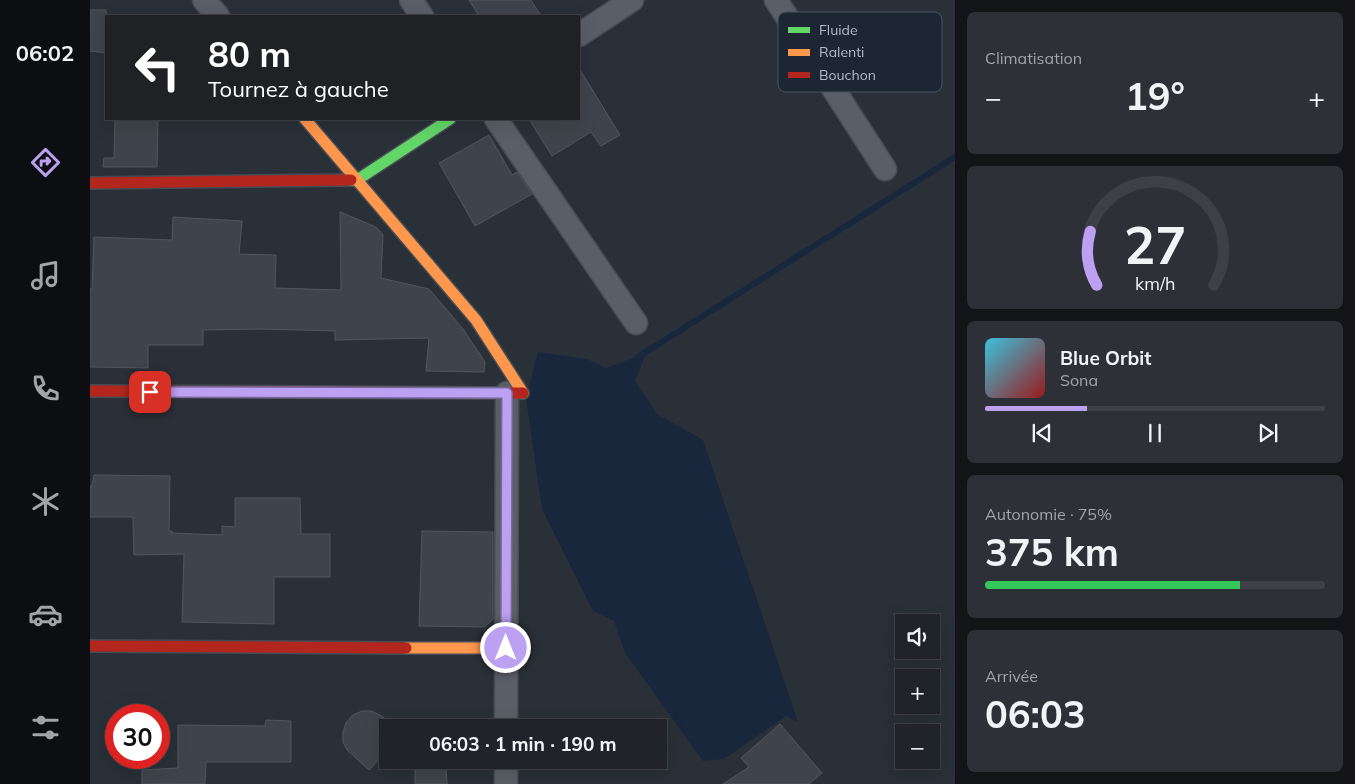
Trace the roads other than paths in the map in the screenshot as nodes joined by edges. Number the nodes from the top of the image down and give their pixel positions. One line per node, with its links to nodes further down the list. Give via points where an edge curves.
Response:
1 (204, 0): 6 (street)
2 (411, 0): 7 (street)
3 (632, 0): 8 (street)
4 (776, 0): 5 (street)
5 (784, 12)
6 (217, 15)
7 (421, 15)
8 (580, 34)
9 (835, 92): 13 (street)
10 (306, 120): 14 (street)
11 (448, 120): 14 (street)
12 (497, 120): 16 (street)
13 (885, 169)
14 (357, 180): 15 (street); 18 (street, via 476,320 523,393)
15 (90, 183)
16 (636, 323)
17 (90, 391): 18 (street)
18 (507, 393): 20 (street)
19 (90, 646): 20 (street)
20 (506, 648): 21 (street)
21 (506, 719)
22 (506, 769): 23 (street)
23 (506, 784)

